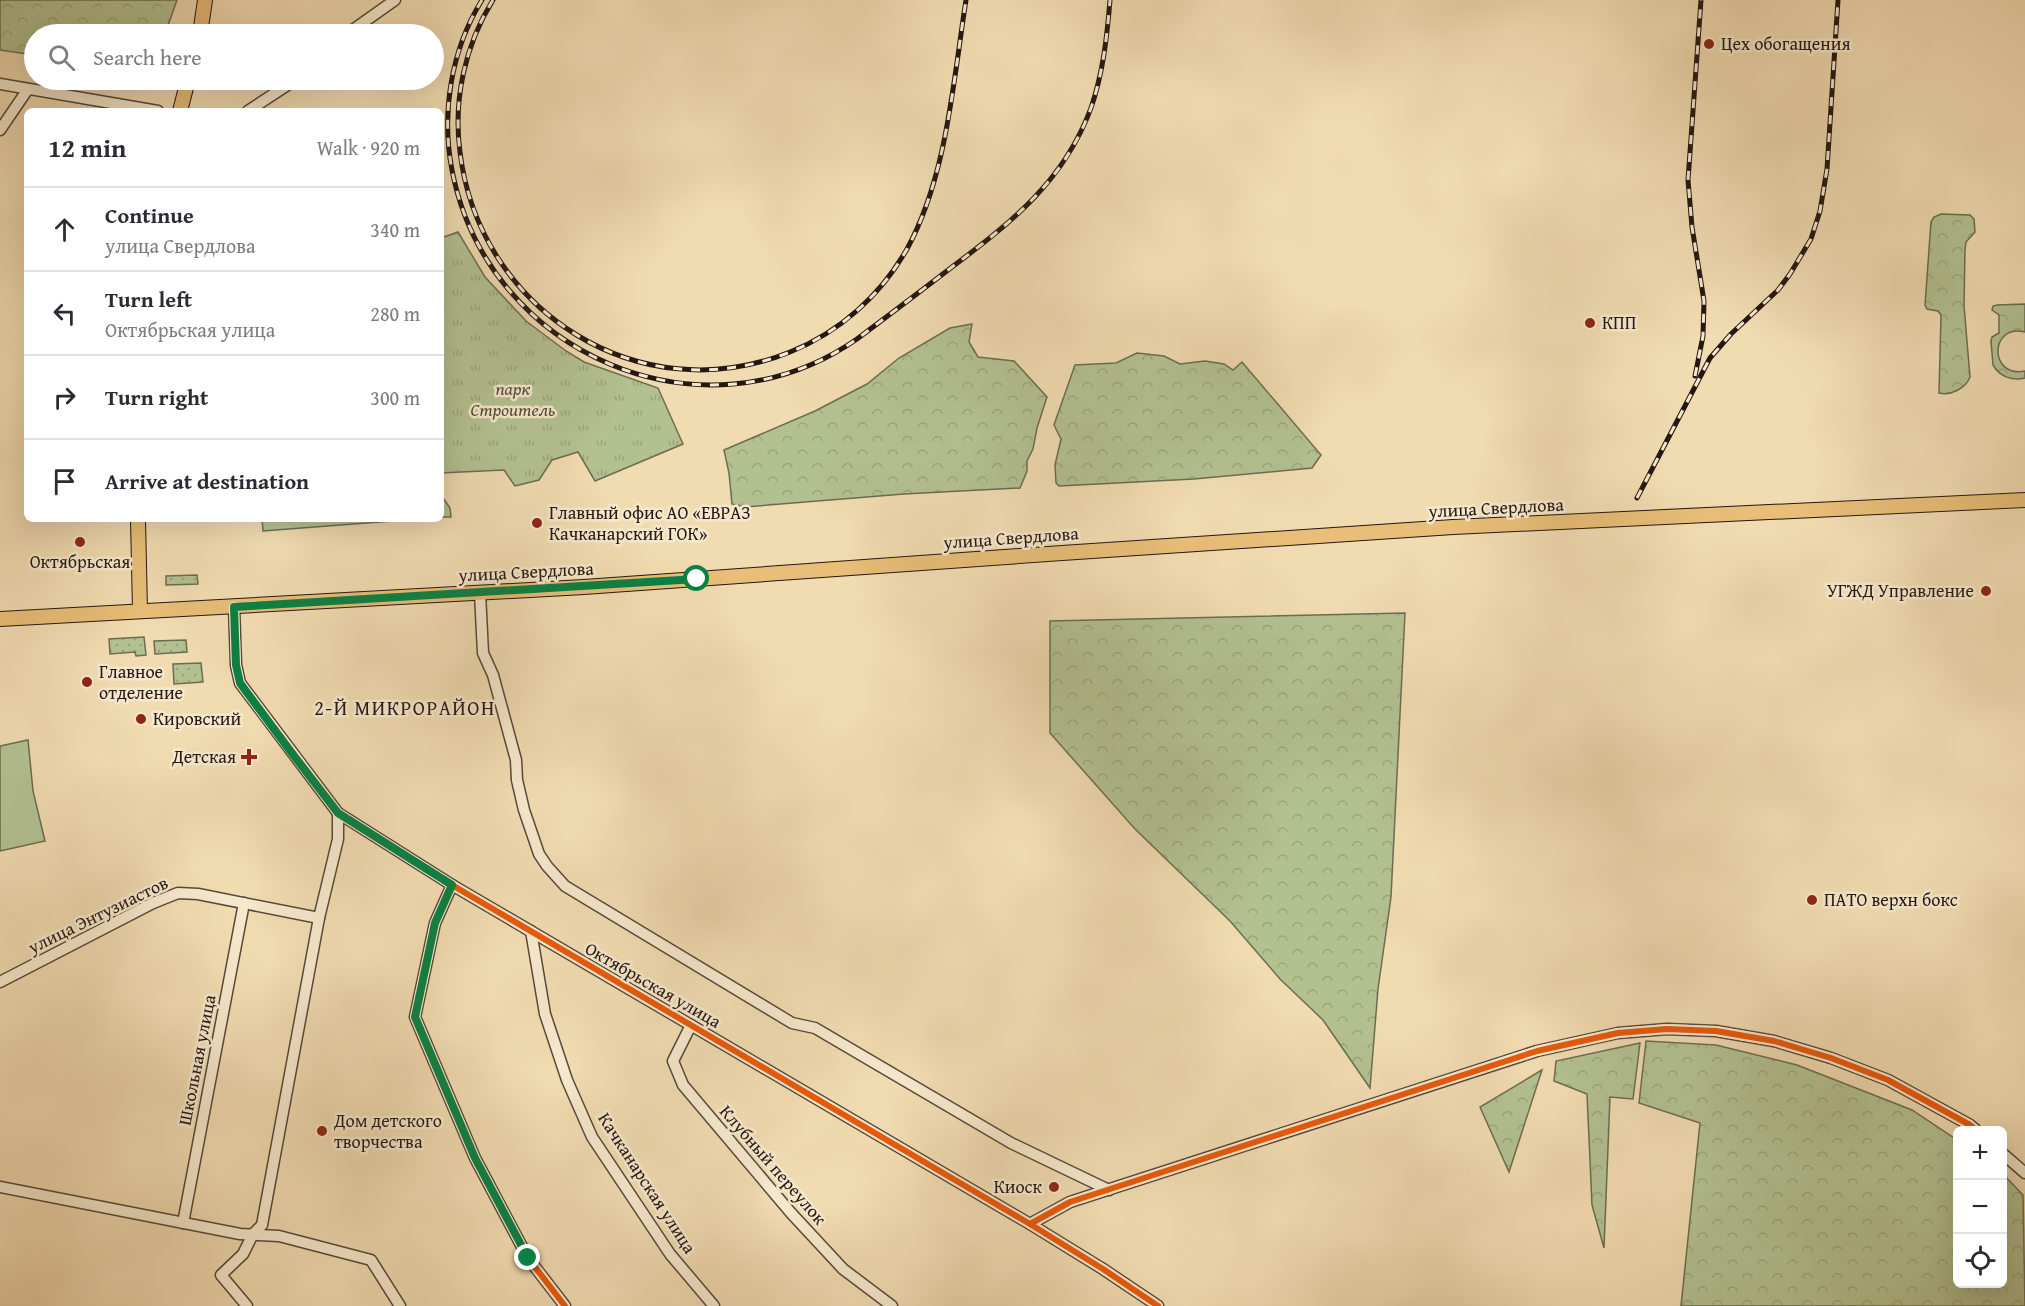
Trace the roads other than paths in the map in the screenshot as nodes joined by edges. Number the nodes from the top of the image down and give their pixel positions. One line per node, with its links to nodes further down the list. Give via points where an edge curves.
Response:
1 (205, 0): 3 (main road)
2 (395, 0): 4 (street)
3 (201, 24)
4 (361, 24)
5 (0, 84): 6 (street)
6 (24, 88)
7 (27, 90): 14 (street)
8 (34, 90): 11 (street)
9 (185, 90): 12 (main road)
10 (281, 90): 13 (street)
11 (140, 108)
12 (181, 108)
13 (253, 108)
14 (0, 130)
15 (2025, 500): 17 (main road, улица Свердлова, via 1453,527)
16 (138, 522): 19 (main road)
17 (480, 593): 18 (main road, улица Свердлова); 32 (street, via 483,653 493,675 516,760 524,810 539,854 565,886 792,1023 815,1028 1011,1143)
18 (234, 607): 19 (main road, улица Свердлова); 21 (street, Октябрьская улица, via 240,683)
19 (140, 611): 20 (main road, улица Свердлова)
20 (0, 619)
21 (338, 813): 22 (street, Октябрьская улица); 24 (street, via 338,839)
22 (452, 885): 25 (street, Октябрьская улица); 38 (street, via 435,923 415,1017 475,1158 528,1258)
23 (244, 903): 24 (street, улица Энтузиастов); 26 (street, улица Энтузиастов, via 178,893); 33 (street, Школьная улица)
24 (319, 918): 35 (street, via 262,1225)
25 (531, 932): 27 (street, Октябрьская улица); 39 (street, Качканарская улица, via 545,1014 567,1080 592,1137 670,1254)
26 (0, 982)
27 (691, 1025): 34 (street, Октябрьская улица); 40 (street, Клубный переулок, via 673,1061 683,1085 843,1269)
28 (1971, 1126): 32 (street, via 1888,1080 1831,1058 1762,1039 1716,1031 1667,1029 1618,1033 1537,1052)
29 (2007, 1157): 30 (street)
30 (2025, 1173)
31 (0, 1187): 33 (street)
32 (1109, 1190): 34 (street, via 1070,1202)
33 (183, 1223): 35 (street)
34 (1030, 1224): 41 (street, Октябрьская улица)
35 (253, 1234): 36 (street, via 243,1254 221,1275); 37 (street, via 279,1236 371,1260)
36 (247, 1306)
37 (400, 1306)
38 (565, 1306)
39 (714, 1306)
40 (892, 1306)
41 (1158, 1306)

